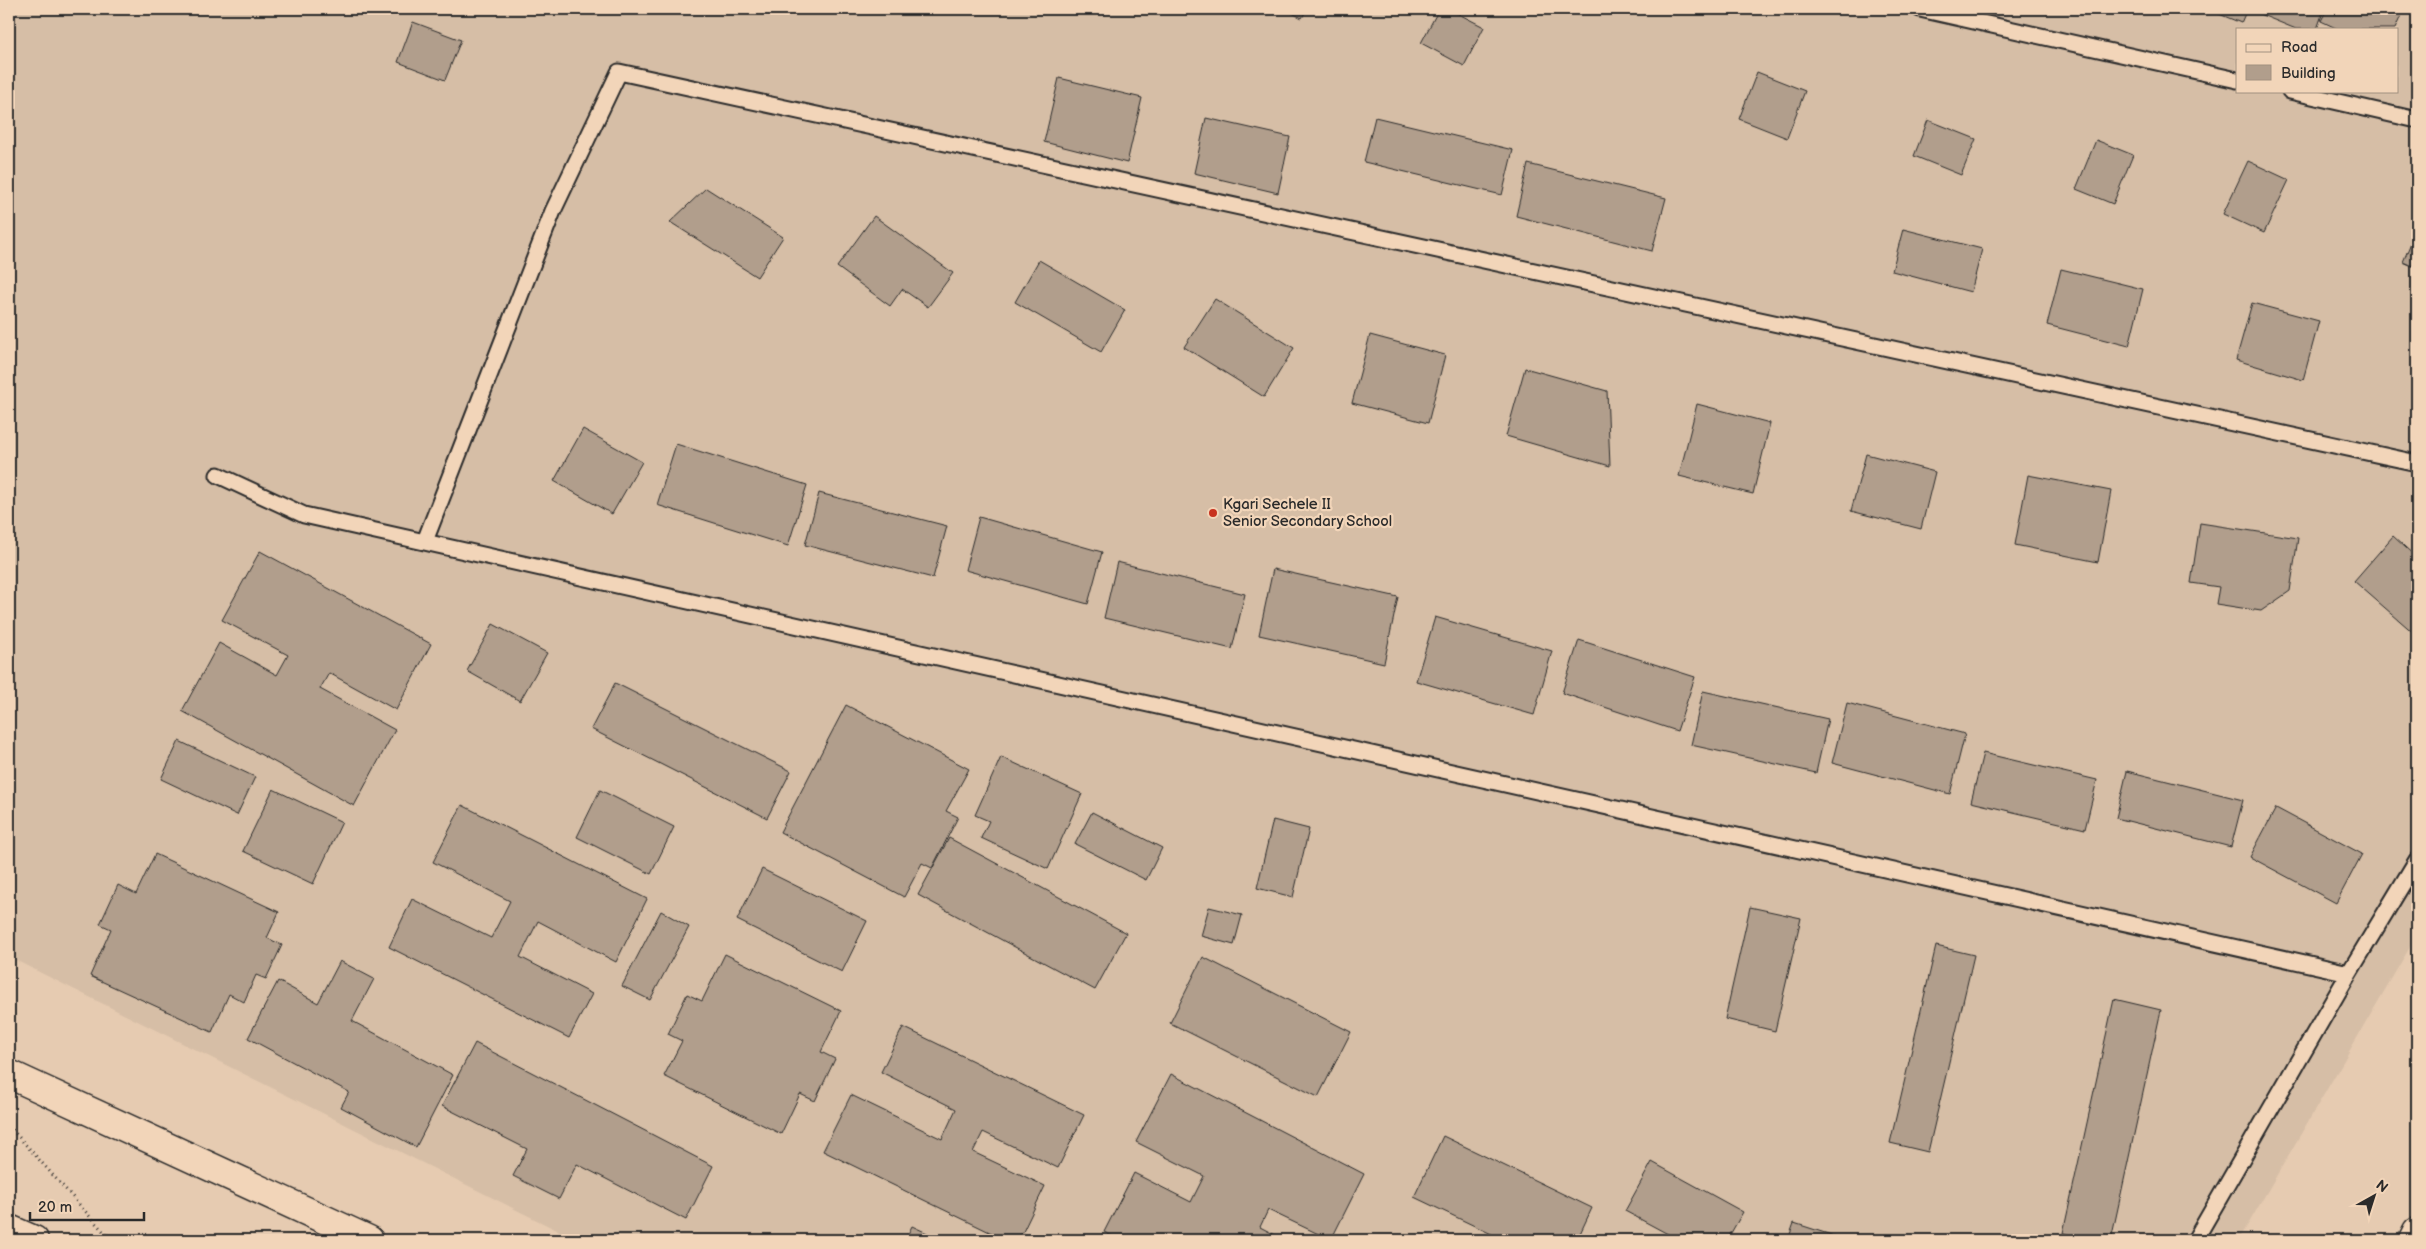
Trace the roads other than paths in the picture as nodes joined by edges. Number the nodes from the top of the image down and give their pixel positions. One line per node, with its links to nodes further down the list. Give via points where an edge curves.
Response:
1 (1920, 9): 2 (lane)
2 (2236, 80)
3 (2294, 92): 4 (lane)
4 (2417, 120)
5 (2417, 463): 7 (lane, via 619,72 553,211)
6 (218, 475): 7 (lane, via 304,515)
7 (425, 541): 9 (lane)
8 (2417, 860): 9 (lane)
9 (2348, 973): 15 (lane)
10 (9, 1074): 14 (street)
11 (9, 1230): 13 (street)
12 (2417, 1232): 16 (street)
13 (34, 1240)
14 (369, 1240)
15 (2195, 1240)
16 (2413, 1240)

